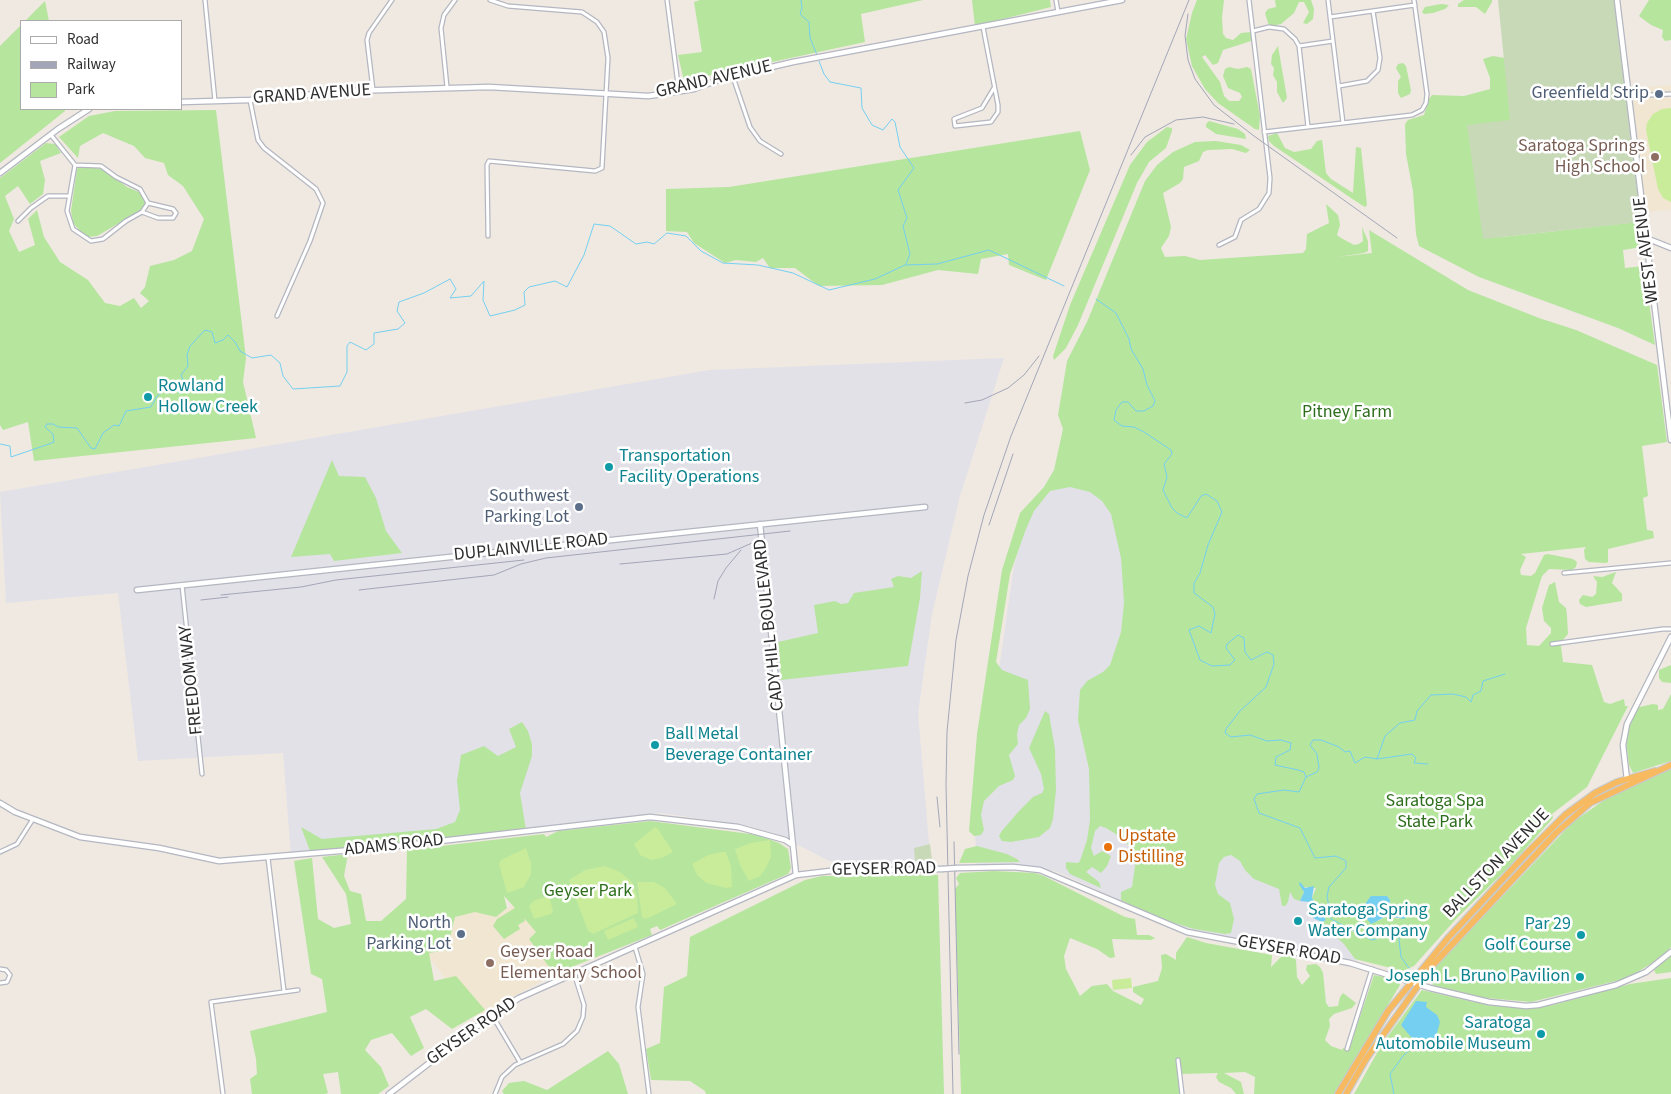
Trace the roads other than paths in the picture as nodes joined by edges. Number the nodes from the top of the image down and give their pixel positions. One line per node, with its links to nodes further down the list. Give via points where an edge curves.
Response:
1 (205, 0): 30 (street)
2 (392, 0): 24 (street, via 369,33)
3 (454, 0): 22 (street, via 444,15 441,28)
4 (490, 0): 26 (street, via 508,6 582,12 597,22 607,40)
5 (667, 0): 25 (street)
6 (1056, 0): 14 (street)
7 (1122, 0): 14 (street, GRAND AVENUE)
8 (1249, 0): 17 (street)
9 (1328, 0): 15 (street)
10 (1414, 0): 12 (street)
11 (1617, 0): 28 (street, WEST AVENUE)
12 (1415, 5): 13 (street); 33 (street, via 1427,94 1422,110 1412,116)
13 (1373, 11): 15 (street); 21 (street, via 1380,58 1378,70 1366,81)
14 (1058, 13): 16 (street, GRAND AVENUE)
15 (1330, 17): 18 (street)
16 (983, 27): 20 (street, GRAND AVENUE, via 794,62); 23 (street)
17 (1253, 30): 19 (street, via 1284,29); 35 (street)
18 (1333, 41): 19 (street); 21 (street)
19 (1299, 46): 34 (street)
20 (732, 77): 25 (street, GRAND AVENUE); 37 (street, via 750,127 760,141)
21 (1339, 86): 33 (street)
22 (447, 87): 24 (street, GRAND AVENUE); 26 (street, GRAND AVENUE, via 516,87)
23 (994, 88): 23 (street, via 998,112 994,120 956,126 954,119 982,108)
24 (373, 90): 29 (street, GRAND AVENUE)
25 (678, 92): 26 (street, GRAND AVENUE, via 648,96)
26 (605, 93): 44 (street, via 602,168 595,171 490,161 487,165)
27 (1671, 94): 28 (street)
28 (1628, 96): 45 (street, WEST AVENUE)
29 (250, 100): 30 (street, GRAND AVENUE); 48 (street, via 258,140 316,189 323,199 323,209)
30 (215, 101): 31 (street, GRAND AVENUE)
31 (182, 102)
32 (87, 110): 36 (street)
33 (1343, 123): 34 (street)
34 (1308, 127): 35 (street)
35 (1264, 132): 46 (street, via 1269,193 1259,209 1240,220 1235,237)
36 (50, 134): 38 (street); 39 (street)
37 (781, 154)
38 (75, 165): 40 (street); 41 (street, via 101,166 140,189)
39 (0, 173)
40 (68, 196): 42 (street, via 67,211 73,228 91,241 103,239); 43 (street, via 48,196)
41 (148, 203): 42 (street); 42 (street, via 173,209 176,213 173,218 158,218)
42 (142, 212)
43 (18, 221)
44 (488, 236)
45 (1646, 238): 47 (street); 49 (street, WEST AVENUE)
46 (1219, 245)
47 (1671, 248)
48 (277, 316)
49 (1671, 440)
50 (925, 507): 51 (street, DUPLAINVILLE ROAD)
51 (760, 524): 54 (street, DUPLAINVILLE ROAD); 64 (street, CADY HILL BOULEVARD)
52 (1671, 563): 53 (street)
53 (1564, 573)
54 (182, 585): 55 (street, DUPLAINVILLE ROAD); 60 (street, FREEDOM WAY)
55 (137, 590)
56 (1671, 630): 58 (street)
57 (1671, 637): 61 (street, via 1627,724 1623,745)
58 (1552, 644)
59 (1671, 765): 61 (highway, BALLSTON AVENUE)
60 (202, 774)
61 (1627, 781): 73 (highway, BALLSTON AVENUE, via 1595,793 1565,815 1466,918); 75 (highway, BALLSTON AVENUE, via 1590,803 1567,822 1452,942)
62 (0, 804): 63 (street, ADAMS ROAD)
63 (33, 819): 65 (street, via 17,844); 66 (street, ADAMS ROAD, via 80,837 152,847 214,861)
64 (793, 844): 66 (street, ADAMS ROAD, via 738,827 650,817); 67 (street, CADY HILL BOULEVARD)
65 (0, 852)
66 (268, 858): 77 (street)
67 (796, 875): 68 (street, GEYSER ROAD); 70 (street, GEYSER ROAD, bridge, via 841,870 1013,867 1040,870 1187,932)
68 (635, 947): 72 (street, GEYSER ROAD); 85 (street, via 643,974 638,1007)
69 (1671, 952): 75 (street, GEYSER ROAD, via 1634,978 1538,1005 1463,998)
70 (1372, 968): 73 (street, GEYSER ROAD); 79 (street)
71 (0, 969): 74 (street, via 10,975 7,982)
72 (574, 973): 78 (street, GEYSER ROAD, via 530,992); 81 (street, via 584,1005 580,1027 562,1044)
73 (1412, 981): 75 (street, GEYSER ROAD); 87 (highway, BALLSTON AVENUE, via 1388,1011)
74 (0, 983)
75 (1418, 984): 88 (highway, BALLSTON AVENUE)
76 (298, 990): 77 (street)
77 (284, 991): 82 (street, via 211,1002)
78 (492, 1015): 81 (street); 83 (street, GEYSER ROAD)
79 (1347, 1048)
80 (1178, 1060): 86 (street)
81 (520, 1062): 84 (street, via 502,1077)
82 (223, 1094)
83 (389, 1094)
84 (495, 1094)
85 (649, 1094)
86 (1182, 1094)
87 (1338, 1094)
88 (1346, 1094)

